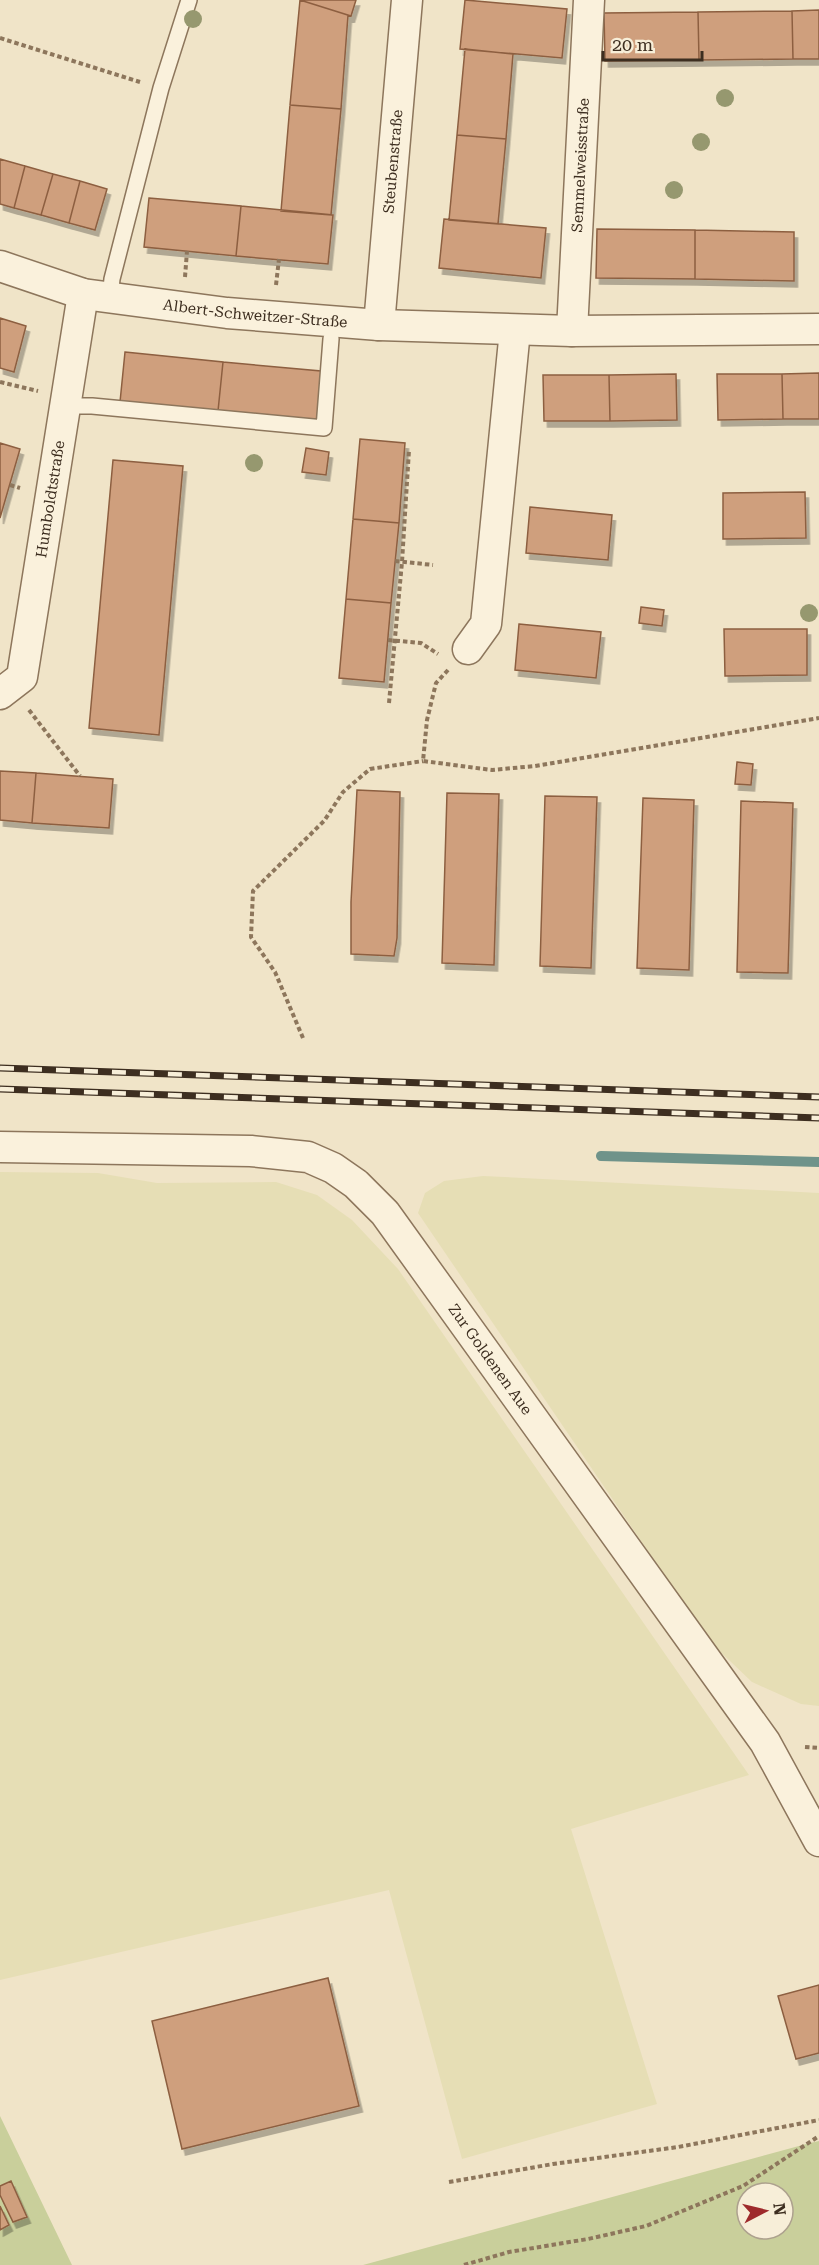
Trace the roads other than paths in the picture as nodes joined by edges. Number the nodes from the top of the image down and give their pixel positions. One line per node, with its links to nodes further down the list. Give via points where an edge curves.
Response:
1 (189, 0): 5 (lane, via 160,88 112,279)
2 (407, 0): 6 (street, Steubenstraße)
3 (589, 0): 9 (street, Semmelweisstraße)
4 (0, 266): 5 (street, Albert-Schweitzer-Straße)
5 (96, 295): 6 (street, Albert-Schweitzer-Straße, via 227,313); 11 (street, Humboldtstraße)
6 (379, 325): 8 (street, Albert-Schweitzer-Straße)
7 (819, 329): 9 (street, Albert-Schweitzer-Straße)
8 (515, 330): 9 (street, Albert-Schweitzer-Straße); 12 (street, via 486,624)
9 (572, 331)
10 (331, 339): 11 (lane, via 324,428)
11 (52, 399): 13 (street, Humboldtstraße, via 22,677)
12 (460, 657)
13 (12, 699)
14 (0, 1147): 15 (street, Zur Goldenen Aue, via 251,1151 308,1157 356,1184 385,1213 765,1742)
15 (819, 1841)

